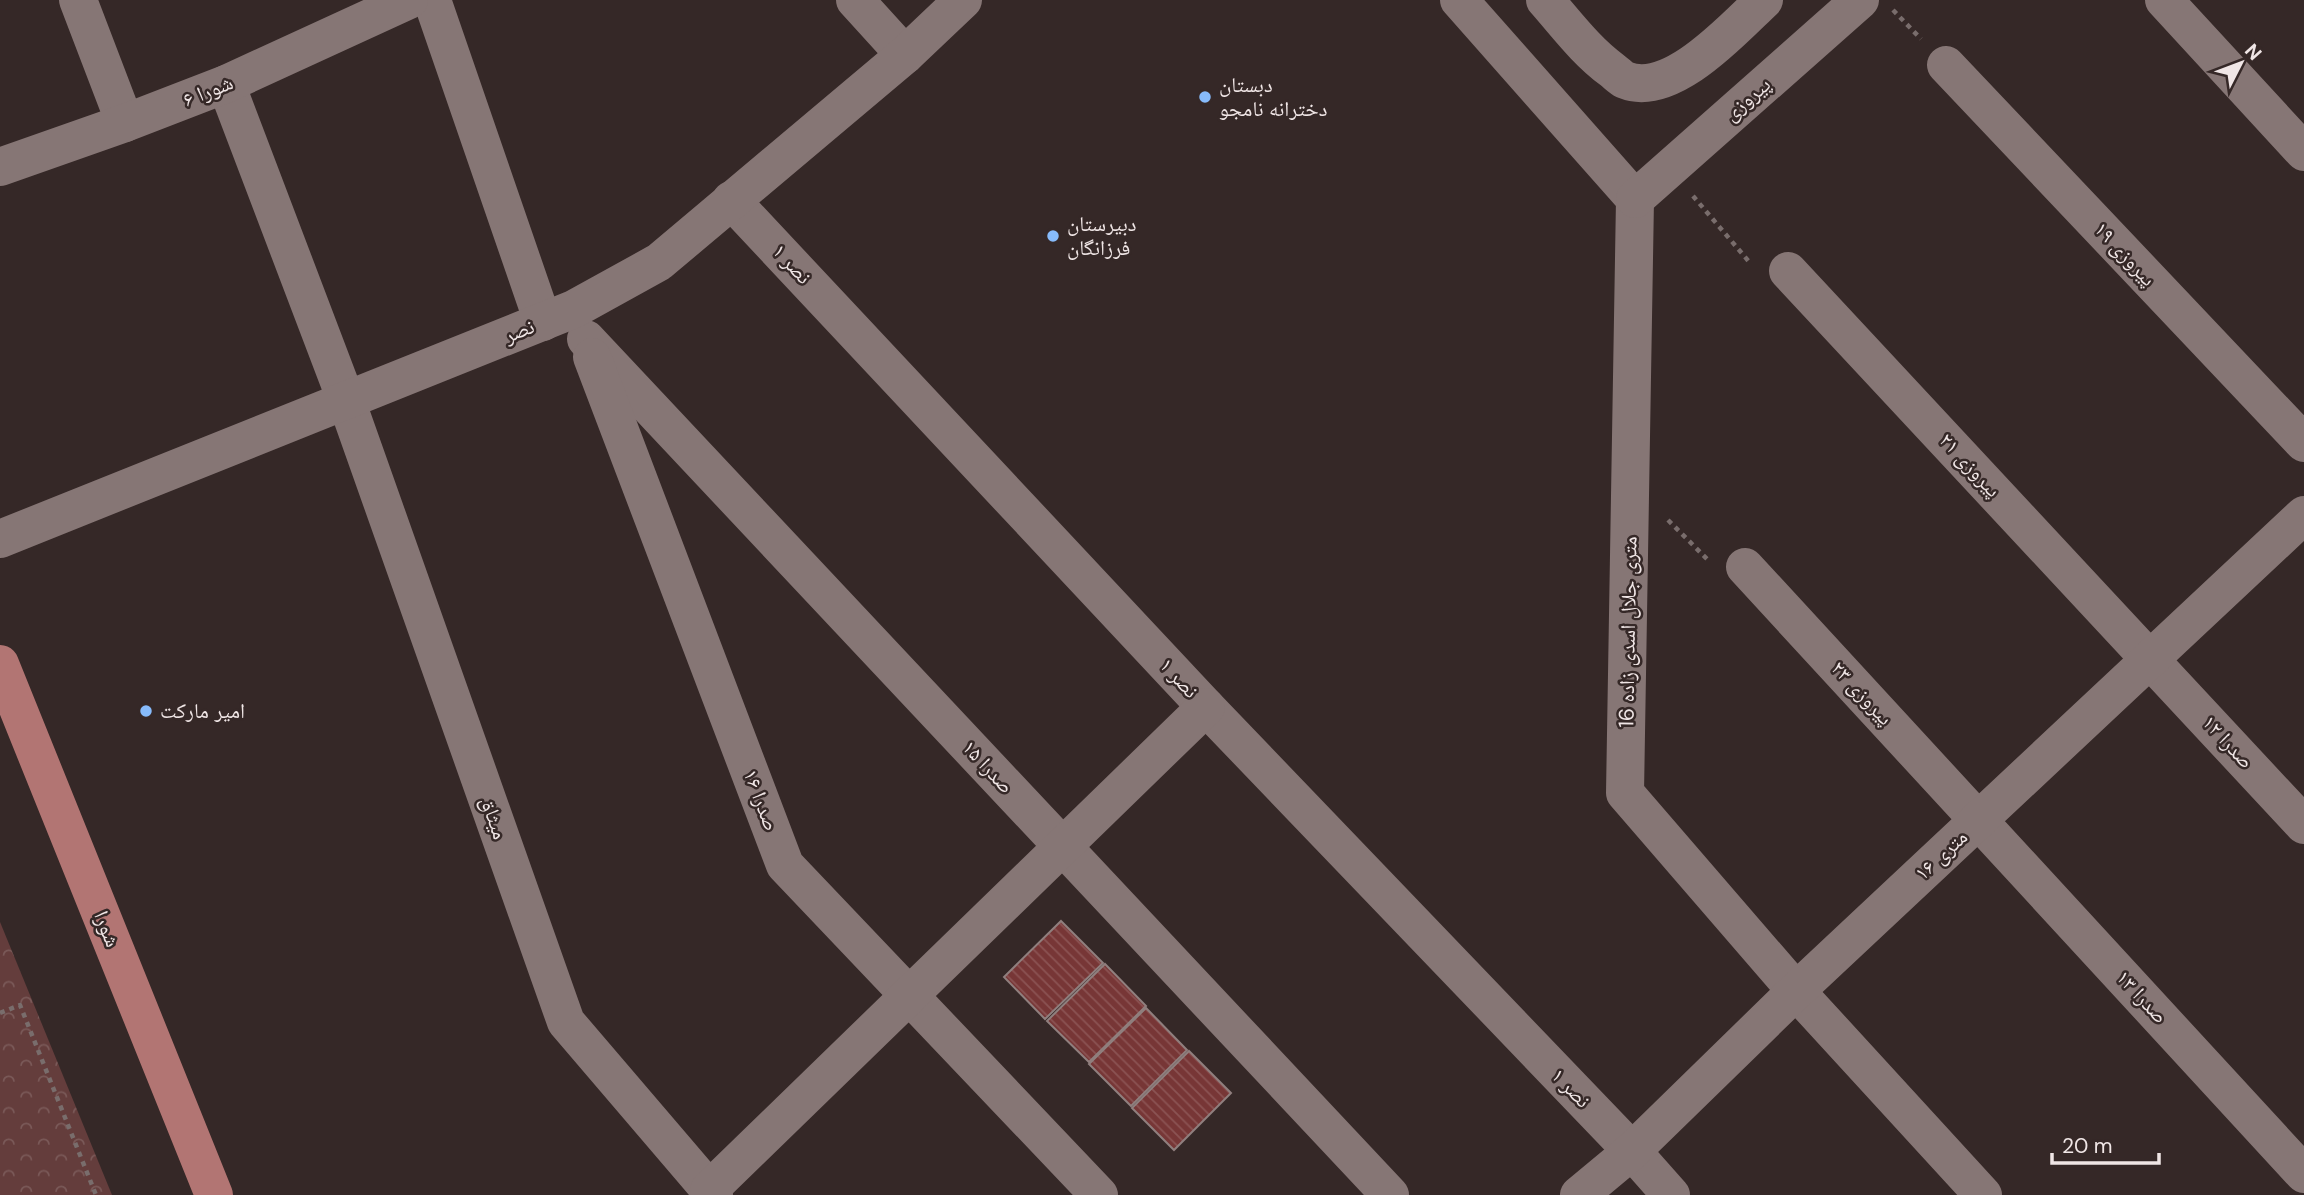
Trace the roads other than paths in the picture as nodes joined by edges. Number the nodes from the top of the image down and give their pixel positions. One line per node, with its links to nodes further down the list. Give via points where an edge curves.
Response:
1 (78, 0): 14 (street)
2 (409, 0): 13 (street, شورا ۶)
3 (432, 0): 20 (street, صدرا ۱۶)
4 (855, 0): 11 (street)
5 (963, 0): 11 (street, نصر)
6 (1459, 0): 17 (street)
7 (1545, 0): 8 (street, via 1595,57 1626,80 1648,83 1672,76 1700,58)
8 (1764, 0)
9 (2164, 0): 15 (street)
10 (1876, 5): 17 (street, پیروزی)
11 (905, 55): 18 (street, نصر)
12 (1946, 65): 22 (street, پیروزی ۱۹)
13 (226, 84): 14 (street, شورا ۶); 21 (street, میثاق)
14 (125, 123): 16 (street, شورا ۶)
15 (2304, 152)
16 (0, 167)
17 (1635, 199): 32 (street, 16 متری جلال اسدی زاده, via 1625,793)
18 (732, 200): 20 (street, نصر, via 659,262); 28 (street, نصر ۱)
19 (1788, 271): 26 (street, پیروزی ۲۱)
20 (568, 324): 21 (street, نصر); 31 (street, صدرا ۱۵); 33 (street, صدرا ۱۶, via 785,865)
21 (346, 400): 24 (street, نصر); 36 (street, میثاق, via 566,1022)
22 (2304, 443)
23 (2304, 514): 26 (street, ۱۶ متری)
24 (0, 538)
25 (1745, 567): 29 (street, پیروزی ۲۳)
26 (2151, 659): 29 (street, ۱۶ متری); 30 (street, صدرا ۱۲)
27 (0, 664): 37 (main road, شورا)
28 (1206, 707): 31 (street); 34 (street, نصر ۱)
29 (1980, 820): 32 (street, ۱۶ متری); 35 (street, صدرا ۱۳)
30 (2304, 825)
31 (1062, 846): 33 (street); 39 (street, صدرا ۱۵)
32 (1796, 991): 34 (street, ۱۶ متری); 42 (street, 16 متری جلال اسدی زاده)
33 (909, 996): 36 (street); 38 (street, صدرا ۱۶)
34 (1632, 1151): 40 (street, ۱۶ متری); 41 (street, نصر ۱)
35 (2304, 1174)
36 (712, 1193)
37 (214, 1195)
38 (1099, 1195)
39 (1390, 1195)
40 (1578, 1195)
41 (1671, 1195)
42 (1983, 1195)

